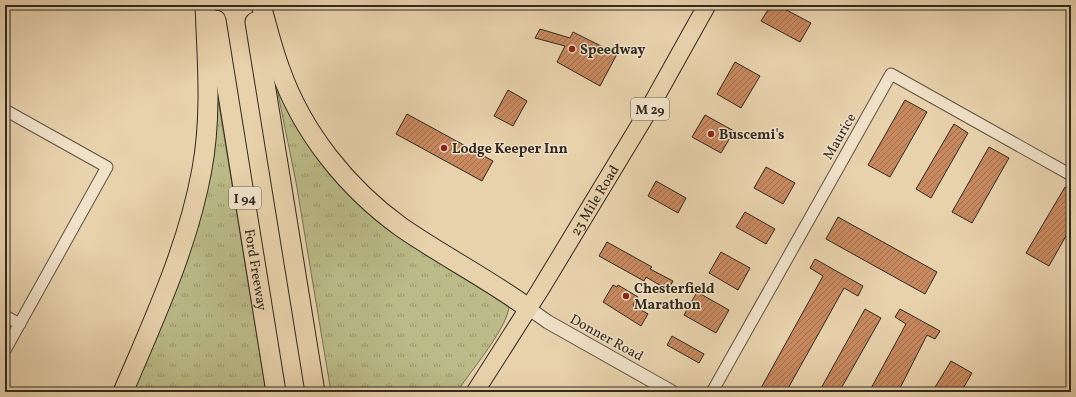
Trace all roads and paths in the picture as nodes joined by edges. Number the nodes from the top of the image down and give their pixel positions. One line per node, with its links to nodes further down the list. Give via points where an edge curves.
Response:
1 (205, 5): 12 (highway, via 207,115 197,193 177,263)
2 (213, 5): 13 (highway, Ford Freeway / I 94)
3 (252, 5): 14 (highway, I 94)
4 (261, 5): 8 (highway, via 280,70 300,113 322,149 350,182 401,227)
5 (707, 5): 8 (main road, 23 Mile Road / M 29, via 644,118)
6 (5, 110): 10 (street, via 107,167)
7 (1071, 175): 17 (street, Maurice, via 891,74)
8 (528, 308): 15 (main road, 23 Mile Road / M 29); 16 (street, Donner Road, via 548,322)
9 (5, 316): 10 (street)
10 (20, 324): 11 (street)
11 (5, 350)
12 (123, 392)
13 (276, 392)
14 (315, 392)
15 (475, 392)
16 (672, 392)
17 (712, 392)

